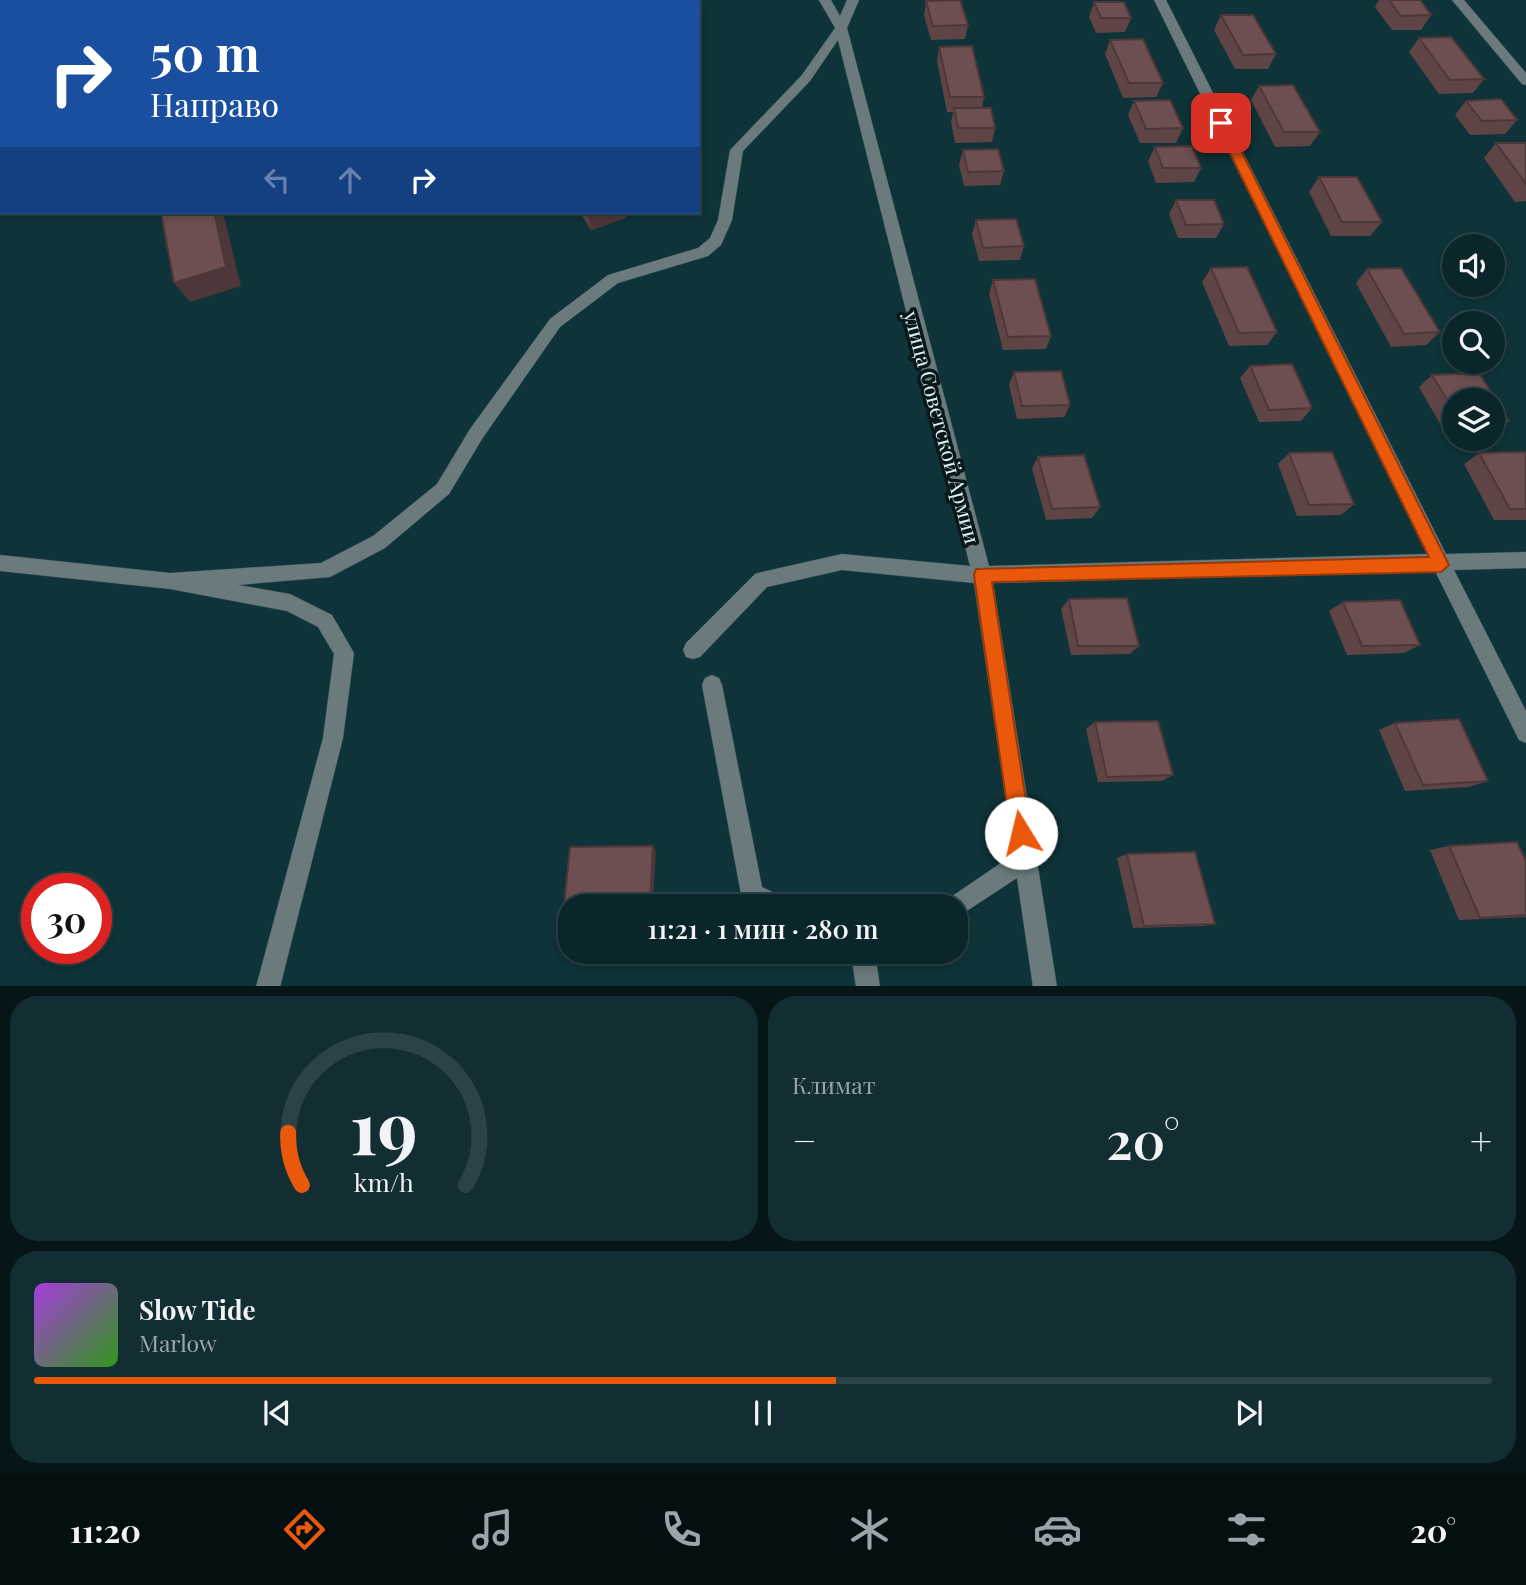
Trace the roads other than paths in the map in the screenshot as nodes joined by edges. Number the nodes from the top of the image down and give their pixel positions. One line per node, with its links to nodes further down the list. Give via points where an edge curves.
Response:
1 (825, 0): 5 (street, улица Советской Армии)
2 (853, 0): 5 (street)
3 (1160, 0): 9 (street)
4 (1458, 0): 6 (street)
5 (841, 28): 10 (street, улица Советской Армии); 11 (street, via 806,78 737,150 725,220 716,241 703,252 613,279 555,323 443,489 379,541 323,571)
6 (1526, 80)
7 (1526, 560): 9 (street)
8 (0, 563): 11 (street)
9 (1441, 565): 10 (street); 14 (street)
10 (982, 575): 12 (street, via 842,562 762,580); 15 (street, улица Советской Армии)
11 (170, 580): 19 (street, via 290,603 325,621 344,653 333,738)
12 (693, 650)
13 (712, 685): 16 (street)
14 (1526, 733)
15 (1025, 859): 17 (street); 21 (street, улица Советской Армии)
16 (752, 894)
17 (968, 899)
18 (866, 964): 20 (street)
19 (268, 986)
20 (868, 986)
21 (1045, 986)

